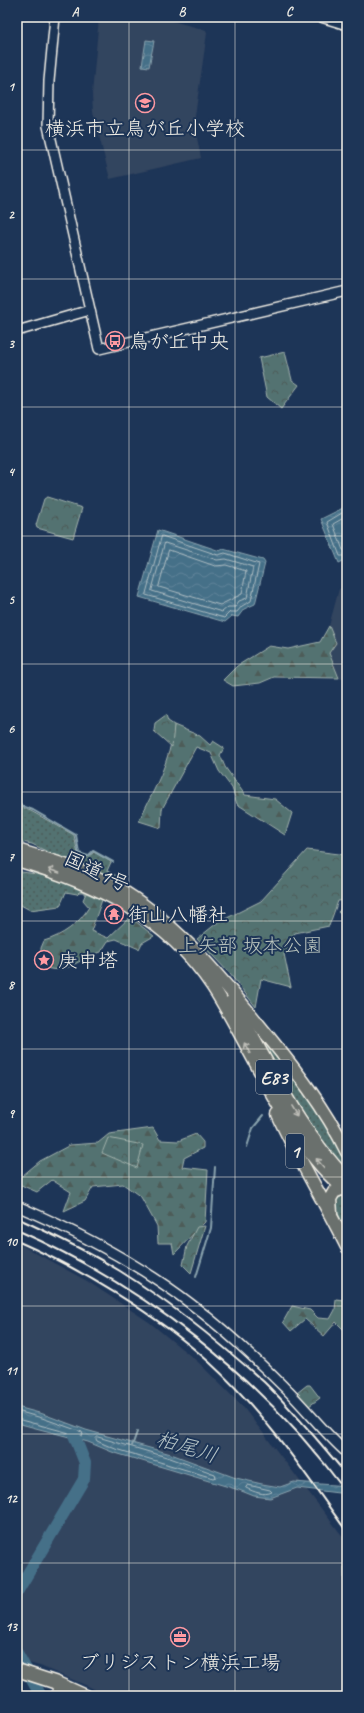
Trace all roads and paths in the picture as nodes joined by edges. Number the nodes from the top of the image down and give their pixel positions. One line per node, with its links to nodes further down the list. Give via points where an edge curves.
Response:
1 (55, 17): 5 (street, via 48,126)
2 (321, 17): 3 (street)
3 (347, 25)
4 (347, 291): 5 (street, via 98,348)
5 (90, 310): 6 (street)
6 (17, 331)
7 (17, 850): 9 (highway, 国道1号 / 1, via 70,867 123,892 165,922)
8 (17, 860): 10 (highway, 国道1号 / 1, one-way to 8, via 213,986 161,929 97,888 52,870)
9 (211, 968): 11 (highway, 1, via 284,1056 327,1116); 12 (highway, E83, one-way to 12, via 304,1127)
10 (266, 1082): 12 (highway, E83, one-way to 10, via 305,1145); 13 (highway, 1, via 287,1135)
11 (347, 1152)
12 (343, 1187): 13 (highway, via 322,1193); 15 (highway, via 329,1204)
13 (316, 1189): 15 (highway, 1)
14 (17, 1206): 17 (street, via 106,1250 193,1305 285,1388)
15 (332, 1216): 16 (highway, 1)
16 (347, 1247)
17 (347, 1453)
18 (18, 1670): 19 (highway)
19 (57, 1683): 20 (main road); 21 (highway)
20 (60, 1696)
21 (86, 1696)

